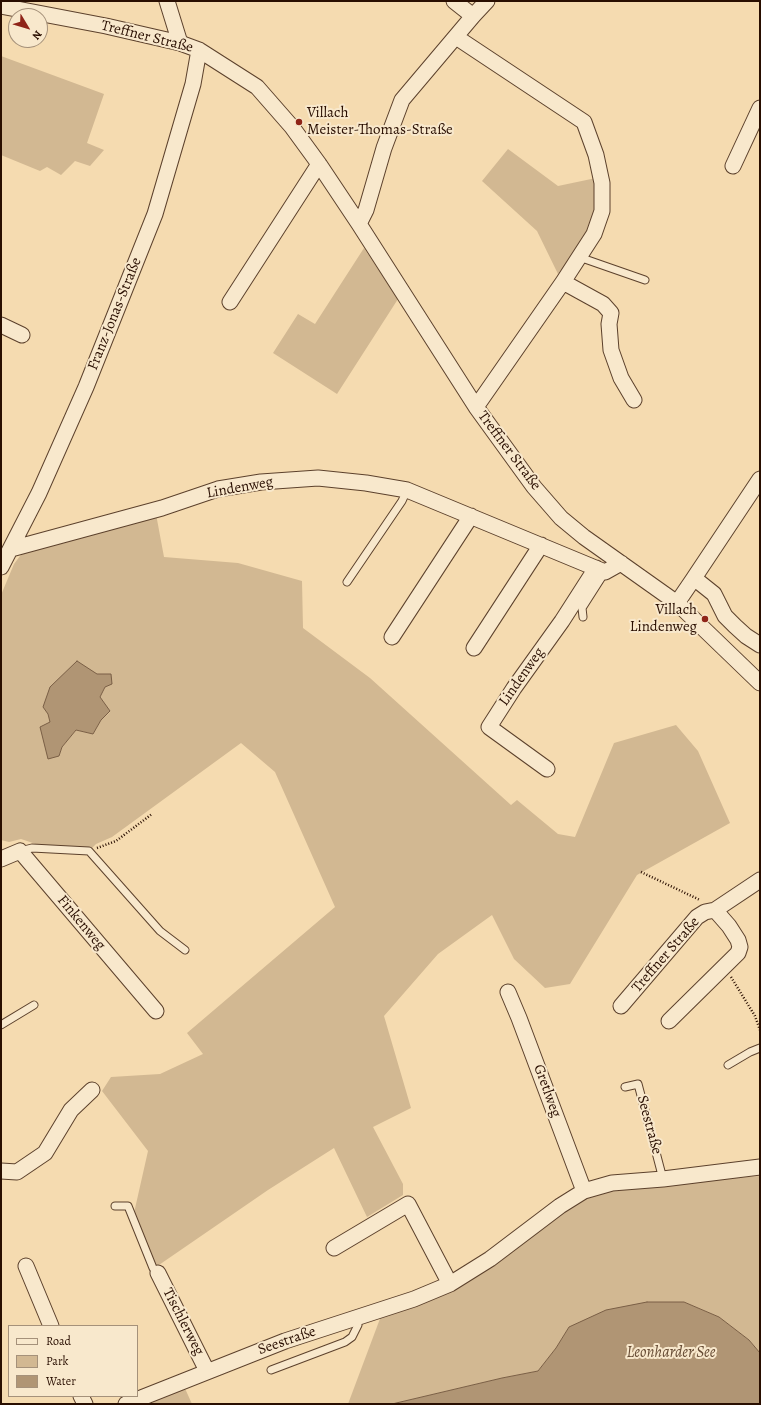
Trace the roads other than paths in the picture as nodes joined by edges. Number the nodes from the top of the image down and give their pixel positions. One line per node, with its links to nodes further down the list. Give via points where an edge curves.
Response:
1 (167, 1): 7 (street)
2 (454, 1): 5 (street)
3 (487, 1): 5 (street)
4 (1, 6): 7 (street, Treffner Straße)
5 (473, 16): 6 (street)
6 (456, 37): 13 (street, via 402,100 384,148 366,210); 14 (street, via 584,122 596,155 602,183 602,211 594,234)
7 (180, 43): 8 (street, Treffner Straße)
8 (199, 50): 11 (street, Treffner Straße, via 257,87 292,127); 26 (street, Franz-Jonas-Straße, via 193,84 155,214 86,387)
9 (760, 108): 10 (street)
10 (756, 129): 12 (street)
11 (319, 164): 13 (street, Treffner Straße); 17 (street)
12 (733, 166)
13 (359, 224): 21 (street, Treffner Straße)
14 (579, 257): 15 (lane); 16 (street)
15 (645, 280)
16 (563, 282): 20 (street, via 603,304 612,313 609,324 611,350 621,378); 21 (street)
17 (230, 302)
18 (1, 325): 19 (street)
19 (22, 335)
20 (634, 400)
21 (476, 407): 27 (street, Treffner Straße, via 534,487 561,518)
22 (760, 479): 30 (street)
23 (406, 490): 24 (street, Lindenweg); 26 (street, Lindenweg, via 318,478 261,482 218,489 162,508); 31 (lane, via 402,501)
24 (470, 516): 25 (street, Lindenweg); 34 (street)
25 (541, 545): 29 (street, Lindenweg); 36 (street)
26 (11, 549): 28 (street, Franz-Jonas-Straße)
27 (621, 563): 29 (street, Lindenweg); 32 (street, Treffner Straße)
28 (1, 567)
29 (600, 570): 33 (lane, via 582,608); 38 (street, Lindenweg, via 514,688 489,727)
30 (694, 578): 32 (street); 35 (street, via 714,594 725,616 746,636)
31 (347, 582)
32 (677, 603): 37 (street, Treffner Straße)
33 (583, 617)
34 (392, 637)
35 (760, 645)
36 (474, 648)
37 (760, 683)
38 (546, 768)
39 (20, 851): 40 (street); 43 (lane, via 32,848 89,851 160,931); 47 (street, Finkenweg)
40 (1, 859)
41 (760, 880): 42 (street, Treffner Straße)
42 (716, 910): 46 (street, Treffner Straße, via 696,917); 48 (street, Treffner Straße, via 738,940 738,953)
43 (185, 950)
44 (508, 992): 57 (street, Gretlweg)
45 (34, 1005): 49 (lane)
46 (621, 1006)
47 (156, 1011)
48 (669, 1021)
49 (1, 1026)
50 (760, 1048): 51 (lane)
51 (728, 1065)
52 (625, 1087): 56 (lane, Seestraße, via 638,1084)
53 (92, 1090): 55 (street, via 71,1110 46,1153 17,1172)
54 (760, 1167): 56 (street, Seestraße)
55 (1, 1171)
56 (663, 1179): 57 (street, Seestraße, via 612,1183)
57 (584, 1191): 62 (street, Seestraße, via 490,1259)
58 (115, 1206): 61 (lane, via 128,1206 153,1268)
59 (334, 1248): 62 (street, via 408,1204)
60 (26, 1266): 64 (street)
61 (158, 1273): 66 (street, Tischlerweg)
62 (450, 1284): 63 (street, Seestraße)
63 (356, 1318): 65 (lane, via 358,1325 352,1337 345,1342); 66 (street, Seestraße, via 285,1341)
64 (51, 1325)
65 (271, 1370)
66 (207, 1371): 67 (street, Seestraße)
67 (126, 1404)

